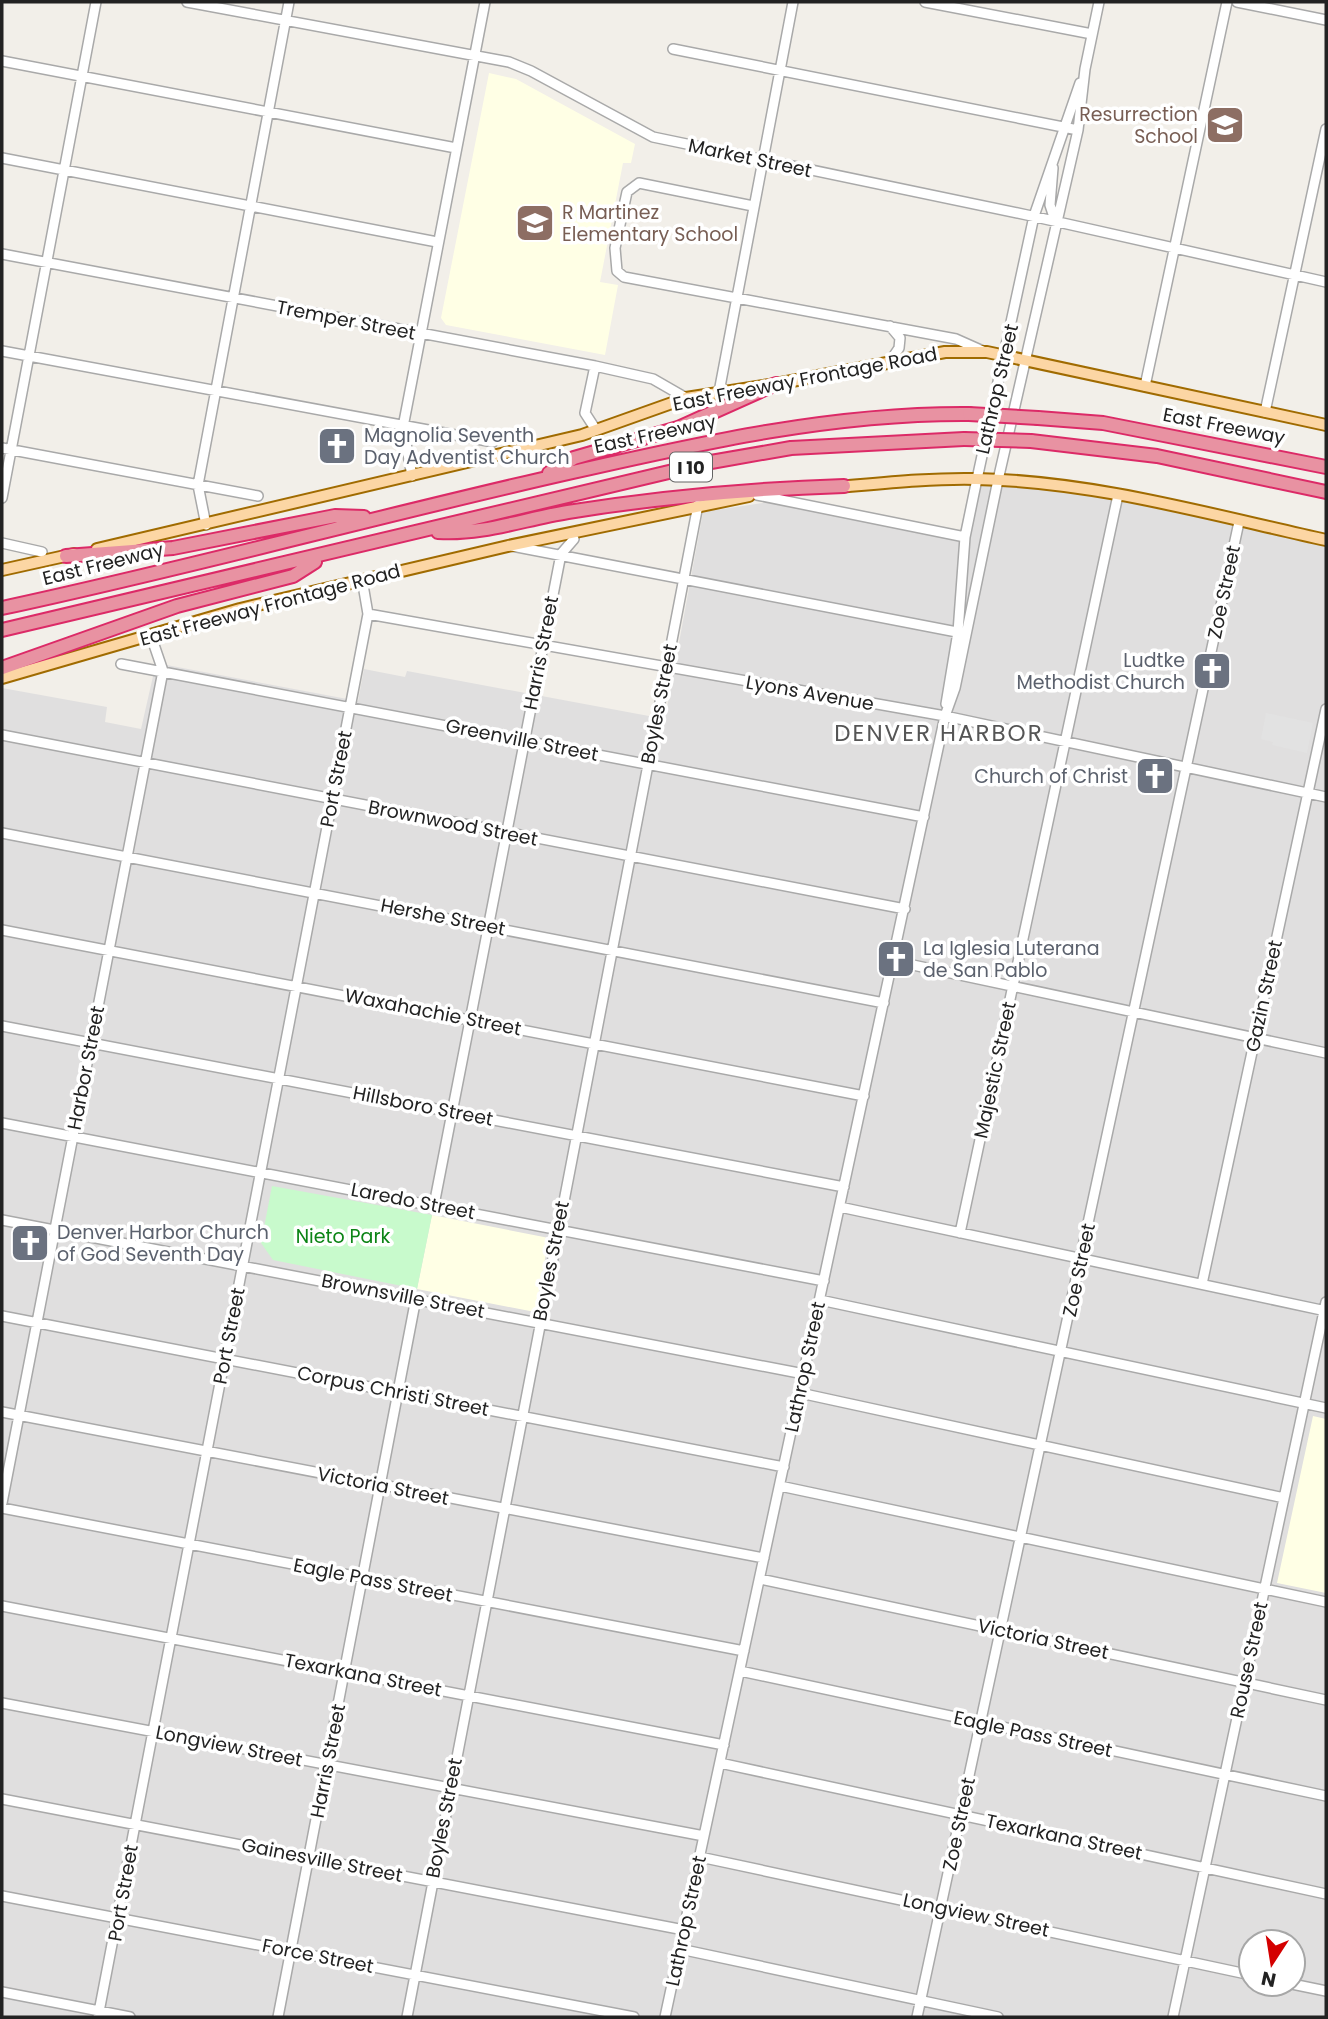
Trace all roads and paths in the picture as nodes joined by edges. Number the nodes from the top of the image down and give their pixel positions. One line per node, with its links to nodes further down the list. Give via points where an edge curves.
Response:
1 (96, 2): 18 (street)
2 (187, 2): 10 (street, Market Street)
3 (289, 2): 10 (street)
4 (485, 2): 14 (street)
5 (793, 2): 17 (street)
6 (925, 2): 12 (street)
7 (1099, 2): 12 (street, Lathrop Street)
8 (1227, 2): 33 (street)
9 (1237, 2): 11 (street)
10 (285, 20): 14 (street, Market Street); 19 (street)
11 (1326, 20)
12 (1092, 34): 16 (street, Lathrop Street)
13 (673, 49): 17 (street)
14 (475, 54): 23 (street); 26 (street, Market Street, via 531,71 653,137)
15 (2, 61): 18 (street)
16 (1085, 69): 20 (street, Lathrop Street); 22 (street, Lathrop Street)
17 (780, 70): 20 (street); 26 (street)
18 (83, 77): 19 (street); 27 (street)
19 (269, 113): 23 (street); 28 (street)
20 (1063, 127): 22 (street); 24 (street, Lathrop Street)
21 (1326, 129): 36 (street)
22 (1078, 130): 31 (street, Lathrop Street)
23 (456, 148): 32 (street)
24 (1054, 154): 30 (street, Lathrop Street); 31 (street, via 1050,205)
25 (2, 158): 27 (street)
26 (762, 161): 29 (street); 30 (street, Market Street)
27 (65, 171): 28 (street); 35 (street)
28 (250, 206): 32 (street); 38 (street)
29 (753, 206): 39 (street); 39 (street, via 639,183 627,192 615,248 617,271 624,276)
30 (1034, 216): 31 (street, Market Street); 45 (street, Lathrop Street)
31 (1056, 221): 33 (street, Market Street); 46 (street, Lathrop Street)
32 (437, 242): 41 (street)
33 (1174, 248): 36 (street, Market Street); 50 (street)
34 (2, 254): 35 (street, Tremper Street)
35 (47, 262): 38 (street, Tremper Street); 44 (street)
36 (1295, 275): 37 (street, Market Street); 54 (street)
37 (1326, 282)
38 (232, 297): 41 (street, Tremper Street); 51 (street)
39 (736, 297): 40 (street); 52 (street)
40 (890, 326): 43 (street, via 956,339); 47 (street, via 900,338)
41 (419, 334): 48 (street, Tremper Street); 56 (street)
42 (2, 351): 44 (street)
43 (987, 352): 45 (main road, East Freeway Frontage Road); 47 (main road, East Freeway Frontage Road, via 945,352)
44 (28, 356): 51 (street); 59 (street)
45 (1005, 357): 46 (main road, East Freeway Frontage Road); 62 (street, Lathrop Street)
46 (1026, 362): 50 (main road, East Freeway Frontage Road); 64 (street, Lathrop Street)
47 (889, 363): 49 (main road, East Freeway Frontage Road)
48 (595, 366): 53 (street, Tremper Street, via 653,379); 57 (street, via 586,413)
49 (776, 384): 52 (main road, East Freeway Frontage Road); 63 (highway, via 678,428 574,458)
50 (1145, 386): 54 (main road, East Freeway Frontage Road)
51 (213, 392): 56 (street); 65 (street)
52 (719, 392): 53 (main road, East Freeway Frontage Road)
53 (686, 398): 57 (main road, East Freeway Frontage Road)
54 (1265, 412): 55 (main road, East Freeway Frontage Road)
55 (1326, 425)
56 (402, 427): 58 (street); 61 (street)
57 (596, 430): 61 (main road, East Freeway Frontage Road)
58 (493, 442)
59 (6, 449): 65 (street); 71 (street)
60 (1326, 467): 63 (highway, East Freeway / I 10, bridge, via 1103,423 969,414 890,416 770,429)
61 (412, 476): 75 (main road, East Freeway Frontage Road)
62 (977, 479): 64 (main road, East Freeway Frontage Road); 66 (main road, East Freeway Frontage Road); 78 (street, Lathrop Street)
63 (537, 480): 73 (highway, East Freeway / I 10)
64 (998, 480): 69 (main road, East Freeway Frontage Road); 93 (street, Lathrop Street)
65 (198, 485): 70 (street); 75 (street)
66 (844, 486): 68 (main road, East Freeway Frontage Road); 76 (highway, via 699,493 565,512 468,534)
67 (1326, 492): 76 (highway, East Freeway / I 10, bridge, via 1157,456 1031,440 853,443 751,455)
68 (757, 495): 72 (main road, East Freeway Frontage Road); 78 (street)
69 (1118, 495): 74 (main road, East Freeway Frontage Road); 106 (street, Majestic Street)
70 (258, 496)
71 (2, 498)
72 (698, 505): 77 (main road, East Freeway Frontage Road); 88 (street, Boyles Street)
73 (378, 517): 84 (highway, via 335,516 173,548); 90 (highway, East Freeway / I 10)
74 (1240, 522): 79 (main road, East Freeway Frontage Road); 109 (street, Zoe Street)
75 (206, 525): 84 (main road, East Freeway Frontage Road)
76 (423, 532): 85 (highway, East Freeway / I 10)
77 (574, 536): 81 (main road, East Freeway Frontage Road); 83 (street); 86 (street)
78 (965, 537): 93 (street, Lathrop Street)
79 (1326, 540)
80 (2, 543): 82 (street)
81 (508, 546): 83 (street); 89 (main road, East Freeway Frontage Road)
82 (42, 552)
83 (562, 554): 86 (street); 95 (street, Harris Street)
84 (66, 556): 87 (main road, East Freeway Frontage Road)
85 (324, 556): 92 (highway, East Freeway / I 10); 98 (highway, via 293,576 177,606)
86 (585, 559): 88 (street)
87 (2, 570)
88 (683, 578): 93 (street); 97 (street, Boyles Street)
89 (362, 579): 91 (street); 94 (main road, East Freeway Frontage Road)
90 (2, 608)
91 (368, 614): 95 (street, Lyons Avenue); 101 (street, Port Street)
92 (2, 630)
93 (963, 633): 103 (street, Lathrop Street)
94 (151, 636): 99 (street); 100 (main road, East Freeway Frontage Road)
95 (542, 646): 97 (street, Lyons Avenue); 105 (street, Harris Street)
96 (121, 664): 99 (street, Greenville Street)
97 (666, 667): 103 (street, Lyons Avenue); 108 (street, Boyles Street)
98 (2, 668)
99 (163, 671): 101 (street, Greenville Street); 107 (street, Harbor Street)
100 (2, 678)
101 (350, 706): 105 (street, Greenville Street); 112 (street, Port Street)
102 (1326, 709): 110 (street, Gazin Street)
103 (945, 716): 106 (street, Lyons Avenue); 113 (street, Lathrop Street)
104 (2, 735): 107 (street, Brownwood Street)
105 (524, 741): 108 (street, Greenville Street); 115 (street, Harris Street)
106 (1066, 741): 109 (street, Lyons Avenue); 126 (street, Majestic Street)
107 (144, 763): 112 (street, Brownwood Street); 117 (street, Harbor Street)
108 (647, 764): 113 (street, Greenville Street); 116 (street, Boyles Street)
109 (1187, 768): 110 (street, Lyons Avenue); 128 (street, Zoe Street)
110 (1308, 793): 111 (street, Lyons Avenue); 131 (street, Gazin Street)
111 (1326, 797)
112 (332, 800): 115 (street, Brownwood Street); 118 (street, Port Street)
113 (924, 817): 119 (street, Lathrop Street)
114 (2, 833): 117 (street, Hershe Street)
115 (506, 833): 116 (street, Brownwood Street); 120 (street, Harris Street)
116 (629, 856): 119 (street, Brownwood Street); 122 (street, Boyles Street)
117 (126, 857): 118 (street, Hershe Street); 123 (street, Harbor Street)
118 (314, 892): 120 (street, Hershe Street); 125 (street, Port Street)
119 (905, 909): 124 (street, Lathrop Street)
120 (488, 925): 122 (street, Hershe Street); 129 (street, Harris Street)
121 (2, 930): 123 (street, Waxahachie Street)
122 (612, 949): 127 (street, Hershe Street); 133 (street, Boyles Street)
123 (108, 950): 125 (street, Waxahachie Street); 132 (street, Harbor Street)
124 (894, 961): 126 (street); 127 (street, Lathrop Street)
125 (297, 986): 129 (street, Waxahachie Street); 135 (street, Port Street)
126 (1014, 987): 128 (street); 148 (street, Majestic Street)
127 (884, 1003): 136 (street, Lathrop Street)
128 (1134, 1013): 131 (street); 149 (street, Zoe Street)
129 (470, 1018): 133 (street, Waxahachie Street); 137 (street, Harris Street)
130 (2, 1026): 132 (street, Hillsboro Street)
131 (1255, 1037): 134 (street); 152 (street, Gazin Street)
132 (91, 1043): 135 (street, Hillsboro Street); 139 (street, Harbor Street)
133 (594, 1043): 136 (street, Waxahachie Street); 140 (street, Boyles Street)
134 (1326, 1053)
135 (279, 1079): 137 (street, Hillsboro Street); 141 (street, Port Street)
136 (864, 1096): 142 (street, Lathrop Street)
137 (452, 1111): 140 (street, Hillsboro Street); 143 (street, Harris Street)
138 (2, 1123): 139 (street, Laredo Street)
139 (73, 1136): 141 (street, Laredo Street); 147 (street, Harbor Street)
140 (576, 1136): 142 (street, Hillsboro Street); 146 (street, Boyles Street)
141 (260, 1172): 143 (street, Laredo Street); 150 (street, Port Street)
142 (844, 1187): 144 (street, Lathrop Street)
143 (433, 1205): 146 (street, Laredo Street)
144 (840, 1207): 148 (street); 151 (street, Lathrop Street)
145 (2, 1220): 147 (street, Brownsville Street)
146 (557, 1229): 151 (street, Laredo Street); 157 (street, Boyles Street)
147 (55, 1230): 150 (street, Brownsville Street); 158 (street, Harbor Street)
148 (960, 1233): 149 (street)
149 (1082, 1257): 152 (street); 159 (street, Zoe Street)
150 (243, 1265): 153 (street, Brownsville Street); 160 (street, Port Street)
151 (824, 1281): 154 (street, Lathrop Street)
152 (1202, 1284): 155 (street)
153 (416, 1298): 157 (street, Brownsville Street); 163 (street, Harris Street)
154 (820, 1300): 159 (street); 161 (street, Lathrop Street)
155 (1326, 1308): 164 (street, Rouse Street)
156 (2, 1316): 158 (street, Corpus Christi Street)
157 (539, 1322): 161 (street, Brownsville Street); 168 (street, Boyles Street)
158 (37, 1323): 160 (street, Corpus Christi Street); 167 (street, Harbor Street)
159 (1061, 1351): 164 (street); 169 (street, Zoe Street)
160 (225, 1358): 163 (street, Corpus Christi Street); 170 (street, Port Street)
161 (804, 1374): 162 (street, Lathrop Street)
162 (800, 1392): 169 (street); 171 (street, Lathrop Street)
163 (399, 1393): 168 (street, Corpus Christi Street); 172 (street, Harris Street)
164 (1304, 1404): 165 (street); 174 (street, Rouse Street)
165 (1326, 1408)
166 (2, 1412): 167 (street, Victoria Street)
167 (18, 1416): 170 (street, Victoria Street); 175 (street, Harbor Street)
168 (521, 1416): 171 (street, Corpus Christi Street); 176 (street, Boyles Street)
169 (1041, 1444): 174 (street); 177 (street, Zoe Street)
170 (208, 1452): 172 (street, Victoria Street); 178 (street, Port Street)
171 (784, 1467): 173 (street, Lathrop Street)
172 (381, 1485): 176 (street, Victoria Street); 180 (street, Harris Street)
173 (780, 1486): 177 (street); 179 (street, Lathrop Street)
174 (1284, 1498): 182 (street, Rouse Street)
175 (2, 1505): 178 (street, Eagle Pass Street)
176 (503, 1509): 179 (street, Victoria Street); 183 (street, Boyles Street)
177 (1020, 1537): 182 (street); 186 (street, Zoe Street)
178 (190, 1546): 180 (street, Eagle Pass Street); 187 (street, Port Street)
179 (764, 1558): 181 (street, Lathrop Street)
180 (363, 1578): 183 (street, Eagle Pass Street); 190 (street, Harris Street)
181 (760, 1579): 186 (street, Victoria Street); 188 (street, Lathrop Street)
182 (1265, 1589): 184 (street); 191 (street, Rouse Street)
183 (486, 1601): 188 (street, Eagle Pass Street); 192 (street, Boyles Street)
184 (1326, 1602)
185 (2, 1606): 187 (street, Texarkana Street)
186 (1000, 1630): 191 (street, Victoria Street); 195 (street, Zoe Street)
187 (172, 1638): 190 (street, Texarkana Street); 196 (street, Port Street)
188 (744, 1651): 189 (street, Lathrop Street)
189 (740, 1671): 195 (street, Eagle Pass Street); 197 (street, Lathrop Street)
190 (345, 1672): 192 (street, Texarkana Street); 199 (street, Harris Street)
191 (1245, 1682): 193 (street, Victoria Street); 200 (street, Rouse Street)
192 (468, 1696): 197 (street, Texarkana Street); 201 (street, Boyles Street)
193 (1326, 1700)
194 (2, 1703): 196 (street, Longview Street)
195 (981, 1723): 200 (street, Eagle Pass Street); 204 (street, Zoe Street)
196 (154, 1731): 199 (street, Longview Street); 205 (street, Port Street)
197 (724, 1745): 198 (street, Lathrop Street)
198 (720, 1763): 204 (street, Texarkana Street); 206 (street, Lathrop Street)
199 (328, 1764): 201 (street, Longview Street); 208 (street, Harris Street)
200 (1225, 1775): 202 (street, Eagle Pass Street); 209 (street, Rouse Street)
201 (450, 1788): 206 (street, Longview Street); 210 (street, Boyles Street)
202 (1326, 1796)
203 (2, 1799): 205 (street, Gainesville Street)
204 (961, 1814): 209 (street, Texarkana Street); 213 (street, Zoe Street)
205 (135, 1825): 208 (street, Gainesville Street); 214 (street, Port Street)
206 (704, 1836): 207 (street, Lathrop Street)
207 (700, 1857): 213 (street, Longview Street); 215 (street, Lathrop Street)
208 (309, 1858): 210 (street, Gainesville Street); 217 (street, Harris Street)
209 (1205, 1868): 211 (street, Texarkana Street); 218 (street, Rouse Street)
210 (432, 1881): 215 (street, Gainesville Street); 220 (street, Boyles Street)
211 (1326, 1894)
212 (2, 1895): 214 (street, Force Street)
213 (940, 1908): 218 (street, Longview Street); 224 (street, Zoe Street)
214 (119, 1918): 217 (street, Force Street); 225 (street, Port Street)
215 (684, 1930): 216 (street, Lathrop Street)
216 (680, 1949): 224 (street); 230 (street, Lathrop Street)
217 (291, 1950): 220 (street, Force Street); 227 (street, Harris Street)
218 (1185, 1961): 219 (street, Longview Street); 233 (street, Rouse Street)
219 (1237, 1972)
220 (415, 1975): 228 (street, Boyles Street); 229 (street, Force Street)
221 (1307, 1987): 222 (street)
222 (1326, 1991)
223 (2, 1992): 225 (street)
224 (921, 2001): 231 (street, Zoe Street); 232 (street)
225 (99, 2014): 226 (street)
226 (130, 2017)
227 (278, 2017)
228 (407, 2017)
229 (634, 2017)
230 (665, 2017)
231 (917, 2017)
232 (998, 2017)
233 (1172, 2017)

